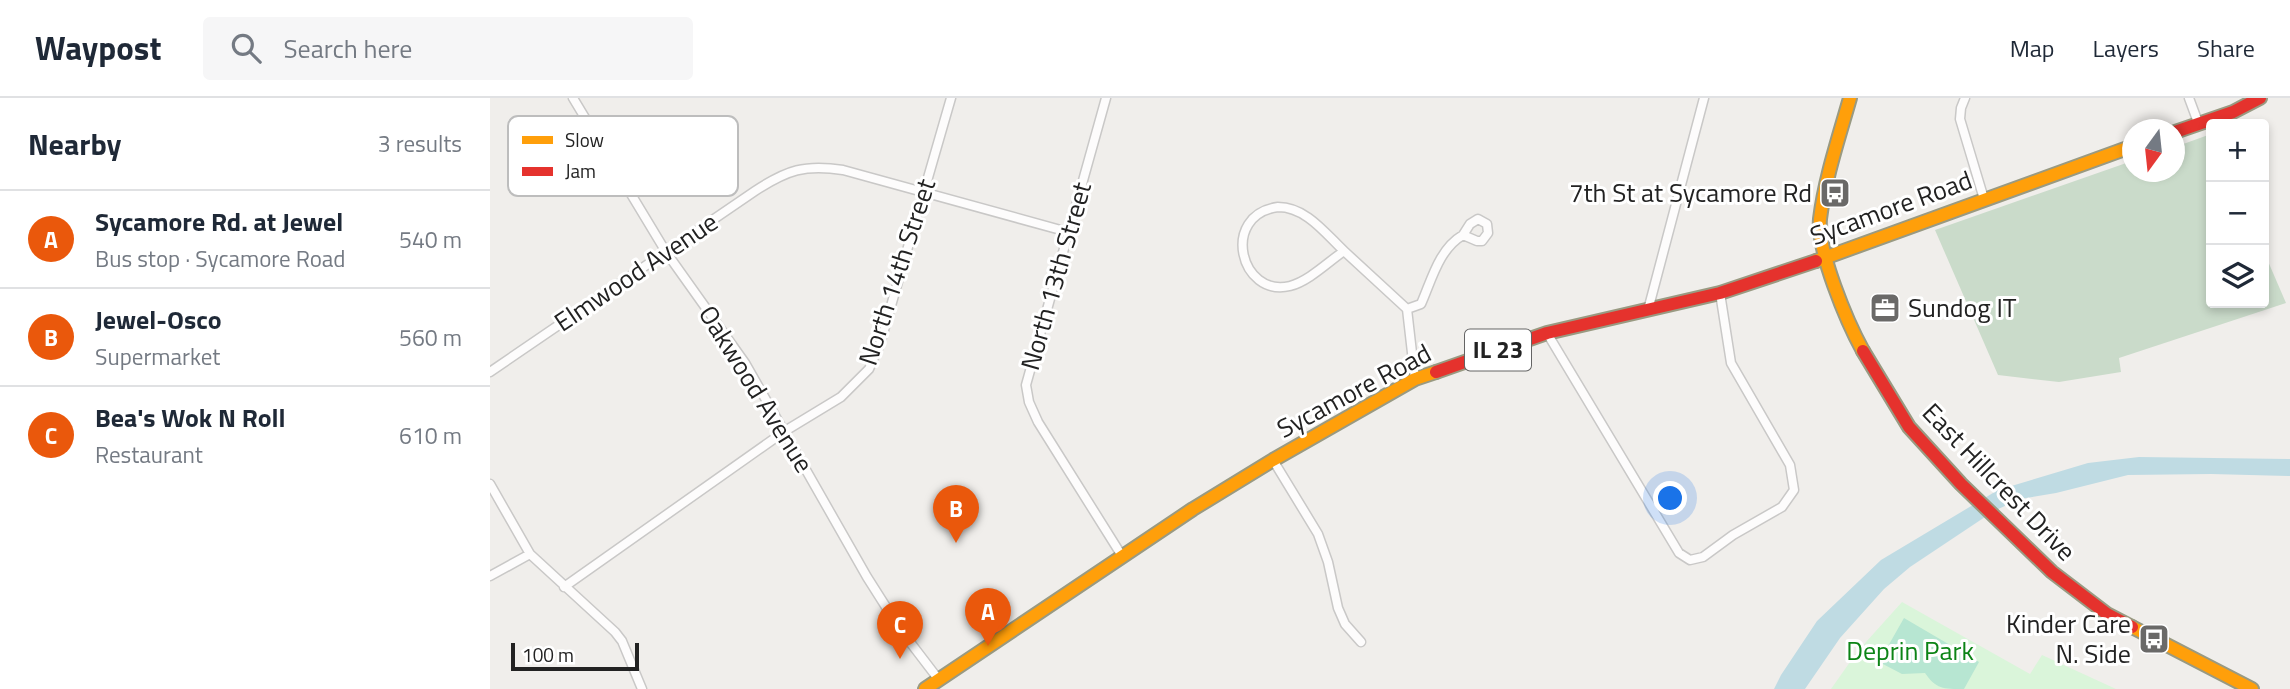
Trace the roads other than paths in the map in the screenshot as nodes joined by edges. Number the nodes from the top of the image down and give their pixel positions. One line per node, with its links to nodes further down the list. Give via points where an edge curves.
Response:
1 (573, 98): 9 (street, Oakwood Avenue)
2 (951, 98): 13 (street, North 14th Street)
3 (1106, 98): 16 (street, North 13th Street)
4 (1704, 98): 23 (street)
5 (1850, 98): 20 (main road, East Hillcrest Drive, via 1820,221)
6 (1965, 98): 15 (street, via 1959,120)
7 (2189, 98): 10 (street)
8 (2260, 98): 10 (main road)
9 (584, 116)
10 (2199, 125): 11 (main road)
11 (2185, 129)
12 (2122, 150): 15 (main road, Sycamore Road / IL 23)
13 (925, 191): 16 (street, Elmwood Avenue); 19 (street, Elmwood Avenue, via 843,170 796,170 778,176); 27 (street, North 14th Street, via 869,369 841,397)
14 (632, 196): 19 (street, Oakwood Avenue)
15 (1984, 199): 20 (main road, Sycamore Road / IL 23)
16 (1068, 232): 31 (street, North 13th Street, via 1028,373 1027,394 1038,422)
17 (1463, 235): 22 (street, via 1445,251 1421,304)
18 (1344, 251): 18 (street, via 1300,282 1281,287 1262,281 1250,270 1242,244 1255,217 1285,207 1307,217); 22 (street)
19 (666, 252): 25 (street, Elmwood Avenue); 27 (street, Oakwood Avenue, via 745,363)
20 (1824, 258): 21 (main road, Sycamore Road / IL 23); 38 (main road, East Hillcrest Drive, via 1860,345 1886,391 1909,427 1961,484 2052,572 2107,614)
21 (1720, 293): 23 (main road, Sycamore Road / IL 23); 24 (street, via 1731,363 1790,465 1794,490 1782,507 1694,561 1679,553)
22 (1407, 309): 26 (street)
23 (1648, 310): 24 (main road, Sycamore Road / IL 23)
24 (1547, 333): 26 (main road, Sycamore Road / IL 23)
25 (490, 372)
26 (1415, 379): 28 (main road, Sycamore Road / IL 23)
27 (785, 431): 33 (street, North 14th Street); 35 (street, Oakwood Avenue, via 867,578)
28 (1273, 460): 31 (main road, Sycamore Road / IL 23); 34 (street, via 1318,534 1338,608)
29 (490, 484): 30 (street)
30 (530, 554): 32 (street); 33 (street)
31 (1122, 556): 35 (main road, Sycamore Road / IL 23)
32 (490, 576)
33 (564, 587): 36 (street, via 622,641)
34 (1361, 642)
35 (939, 680): 37 (main road, Sycamore Road / IL 23)
36 (642, 689)
37 (925, 689)
38 (2252, 689)

